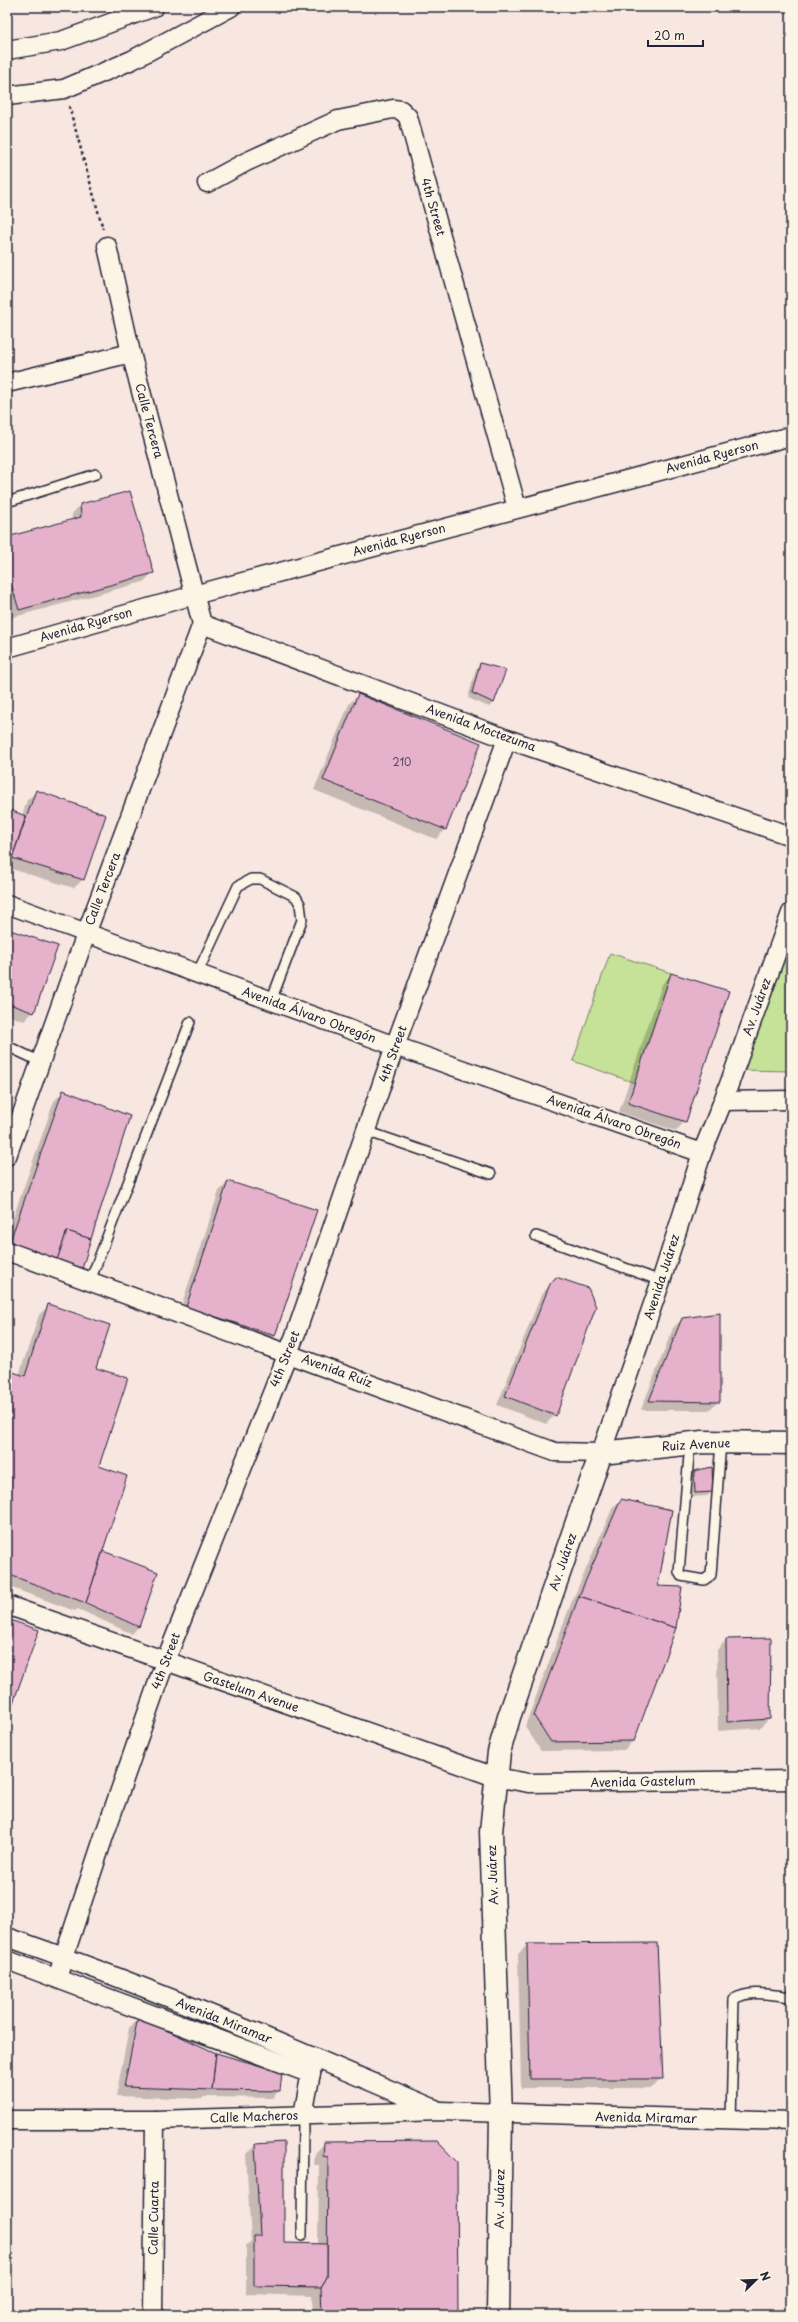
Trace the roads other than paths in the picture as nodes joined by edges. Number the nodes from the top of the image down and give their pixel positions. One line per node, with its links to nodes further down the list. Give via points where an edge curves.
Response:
1 (154, 7): 3 (street, via 61,41)
2 (232, 7): 4 (street, via 132,60 64,89)
3 (7, 50)
4 (7, 96)
5 (207, 183): 12 (street, 4th Street, via 246,162 338,120 393,109 401,110 408,117)
6 (107, 246): 7 (street, Calle Tercera)
7 (131, 353): 8 (street); 13 (street, Calle Tercera)
8 (7, 382)
9 (791, 436): 12 (street, Avenida Ryerson)
10 (96, 474): 11 (lane)
11 (7, 502)
12 (517, 508): 13 (street, Avenida Ryerson)
13 (194, 595): 14 (street); 15 (street, Avenida Ryerson)
14 (202, 624): 16 (street, Avenida Moctezuma); 20 (street, Calle Tercera)
15 (7, 648)
16 (507, 739): 17 (street, Avenida Moctezuma); 25 (street, 4th Street)
17 (791, 836)
18 (7, 904): 20 (street, Avenida Álvaro Obregón)
19 (791, 914): 28 (street, Av. Juárez)
20 (86, 934): 21 (street, Avenida Álvaro Obregón); 26 (street, Calle Tercera)
21 (197, 974): 22 (street, Avenida Álvaro Obregón); 22 (lane, via 238,886 251,879 260,879 296,897 302,912 299,928)
22 (271, 1001): 25 (street, Avenida Álvaro Obregón)
23 (190, 1022): 35 (lane)
24 (7, 1046): 26 (lane)
25 (395, 1046): 29 (street, 4th Street); 30 (street, Avenida Álvaro Obregón)
26 (40, 1062): 31 (street, Calle Tercera)
27 (791, 1100): 28 (street)
28 (723, 1101): 30 (street, Avenida Juárez)
29 (366, 1131): 32 (lane); 37 (street, 4th Street)
30 (702, 1153): 36 (street, Avenida Juárez)
31 (7, 1156)
32 (492, 1174)
33 (536, 1236): 36 (lane)
34 (7, 1251): 35 (street, Avenida Ruíz)
35 (90, 1281): 37 (street, Avenida Ruíz)
36 (661, 1281): 41 (street, Avenida Juárez)
37 (287, 1353): 41 (street, Avenida Ruíz, via 555,1452); 43 (street, 4th Street)
38 (721, 1442): 39 (street, Ruiz Avenue); 40 (street, Ruiz Avenue); 40 (lane, via 711,1575 704,1580 681,1576 679,1572)
39 (791, 1443)
40 (690, 1444): 41 (street, Ruiz Avenue)
41 (601, 1453): 44 (street, Av. Juárez, via 509,1717)
42 (7, 1605): 43 (street, Gastelum Avenue)
43 (165, 1662): 44 (street, Gastelum Avenue); 47 (street, 4th Street)
44 (495, 1777): 45 (street, Avenida Gastelum, via 529,1783); 53 (street, Av. Juárez, via 491,1832)
45 (791, 1780)
46 (7, 1937): 47 (street, Avenida Miramar)
47 (63, 1956): 49 (street, 4th Street); 51 (street, Avenida Miramar)
48 (7, 1960): 49 (street, Avenida Miramar)
49 (58, 1978): 51 (street, Avenida Miramar)
50 (791, 1997): 57 (lane, via 754,1993 742,1994 734,2000)
51 (312, 2065): 52 (street, Avenida Miramar); 54 (street)
52 (440, 2111): 53 (street, Calle Macheros); 54 (street, Calle Macheros)
53 (501, 2114): 57 (street, Avenida Miramar); 61 (street, Av. Juárez)
54 (303, 2116): 56 (street, Calle Macheros); 59 (lane)
55 (7, 2120): 56 (street, Calle Macheros)
56 (156, 2120): 60 (street, Calle Cuarta)
57 (731, 2120): 58 (street, Avenida Miramar)
58 (791, 2121)
59 (302, 2236)
60 (153, 2315)
61 (498, 2315)

